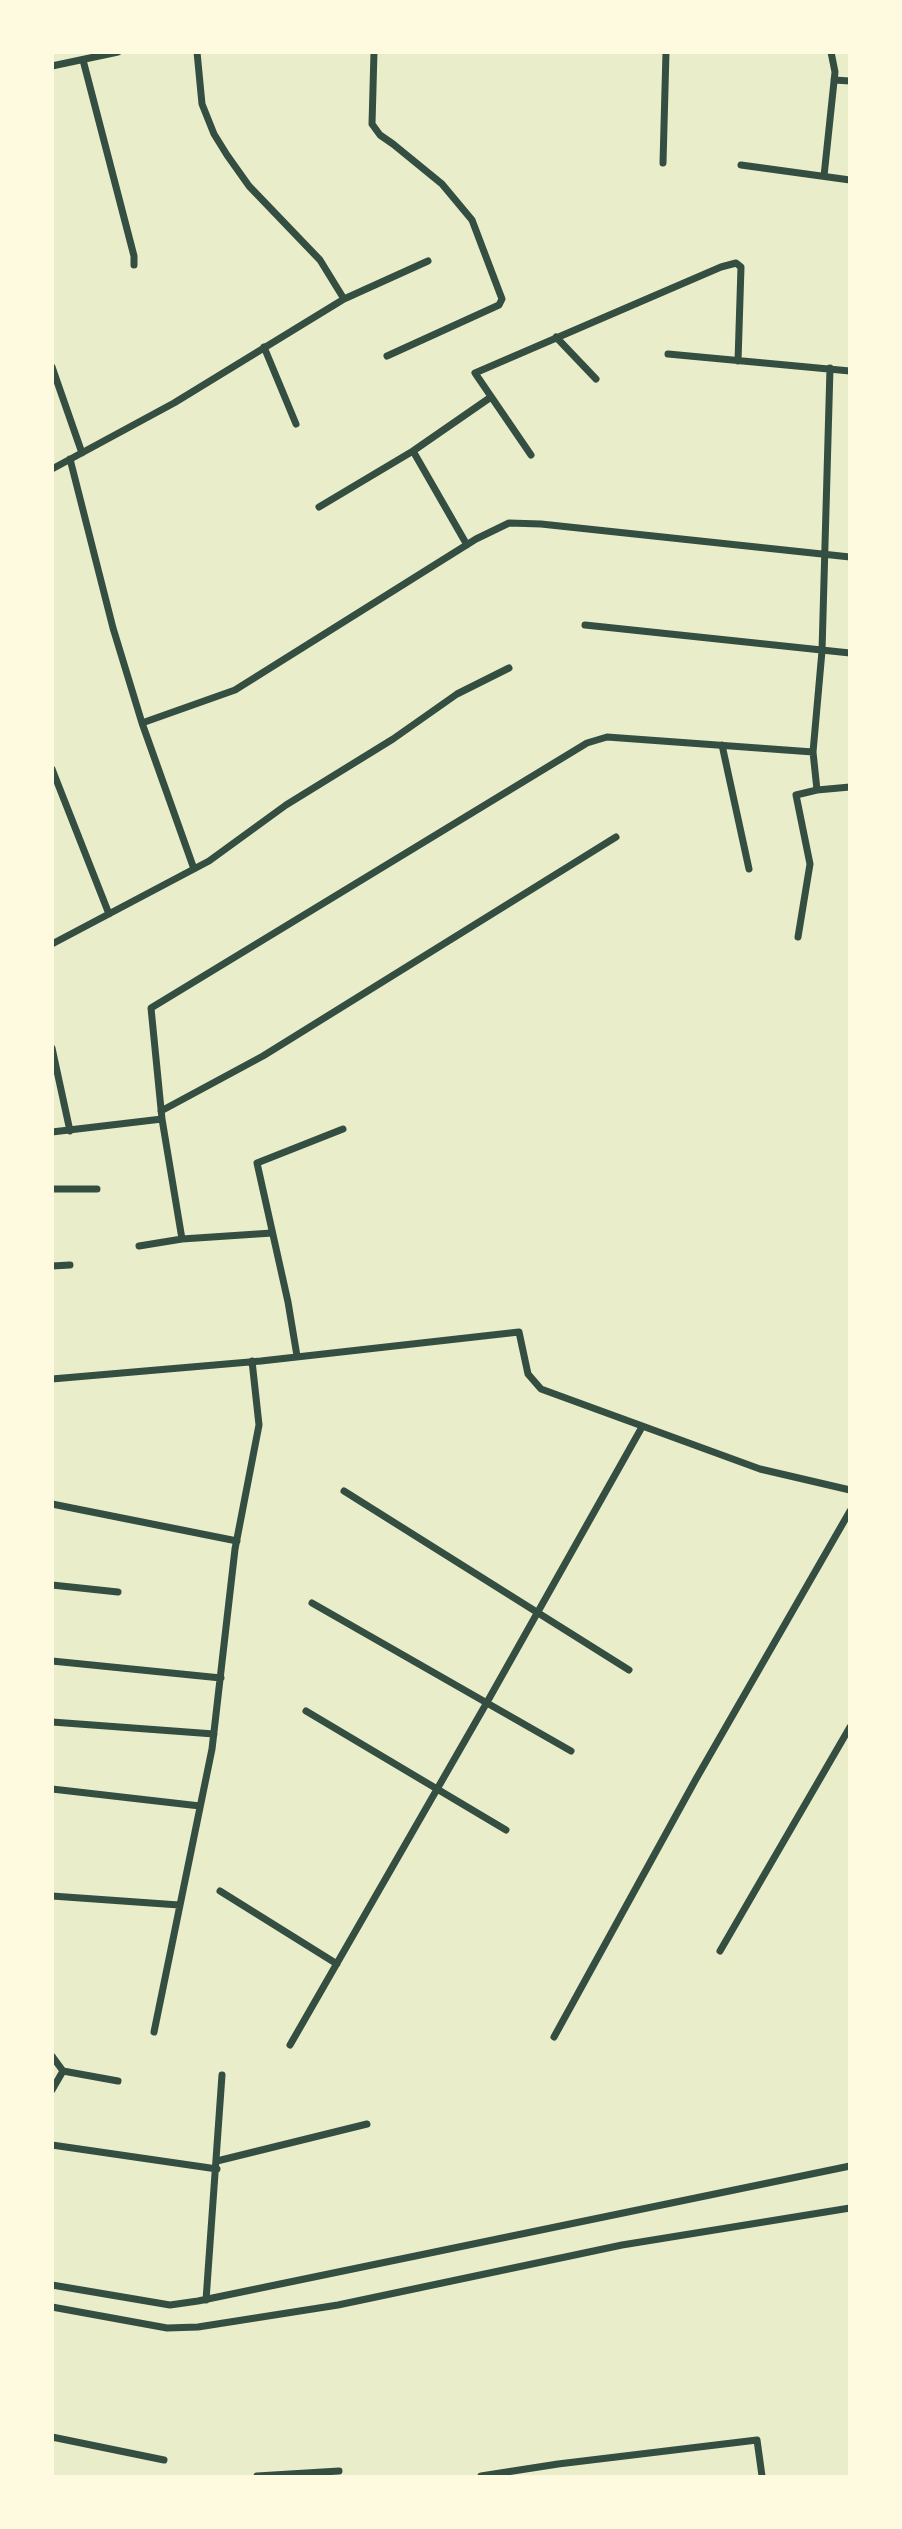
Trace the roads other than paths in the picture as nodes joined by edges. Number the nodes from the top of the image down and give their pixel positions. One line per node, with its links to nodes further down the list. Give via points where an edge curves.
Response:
1 (118, 52): 6 (street)
2 (197, 52): 16 (street, via 201,103 221,145 249,187 320,260)
3 (374, 52): 20 (street, via 372,124 442,184 472,220 502,299 499,305)
4 (666, 52): 10 (street)
5 (831, 52): 8 (street)
6 (83, 60): 7 (street); 15 (street)
7 (52, 66)
8 (834, 80): 9 (street); 12 (street)
9 (849, 82)
10 (663, 163)
11 (741, 165): 12 (street)
12 (824, 176): 13 (street)
13 (849, 180)
14 (428, 261): 16 (street)
15 (134, 265)
16 (344, 299): 18 (street)
17 (556, 337): 21 (street, via 736,263 741,267); 25 (street); 26 (street, via 475,373)
18 (264, 347): 27 (street); 29 (street)
19 (668, 354): 21 (street)
20 (387, 356)
21 (738, 361): 23 (street)
22 (52, 367): 29 (street)
23 (830, 369): 24 (street); 35 (street)
24 (849, 371)
25 (596, 379)
26 (491, 397): 28 (street); 30 (street)
27 (296, 424)
28 (412, 451): 33 (street); 34 (street)
29 (82, 453): 31 (street)
30 (531, 455)
31 (70, 459): 32 (street); 41 (street)
32 (52, 468)
33 (319, 507)
34 (467, 545): 35 (street, via 509,523); 41 (street, via 235,690)
35 (825, 554): 36 (street); 38 (street)
36 (849, 557)
37 (584, 625): 38 (street)
38 (822, 651): 39 (street); 43 (street)
39 (849, 653)
40 (509, 667): 48 (street, via 457,694)
41 (142, 723): 48 (street)
42 (722, 745): 43 (street); 49 (street); 54 (street, via 607,737 587,743 151,1009)
43 (813, 752): 46 (street)
44 (52, 769): 50 (street)
45 (849, 787): 46 (street)
46 (817, 790): 51 (street, via 796,794 810,863)
47 (616, 837): 54 (street)
48 (194, 869): 50 (street)
49 (748, 869)
50 (109, 914): 52 (street)
51 (798, 937)
52 (52, 944)
53 (52, 1048): 56 (street)
54 (162, 1115): 56 (street); 61 (street)
55 (342, 1129): 60 (street, via 257,1163)
56 (70, 1131): 57 (street)
57 (52, 1132)
58 (52, 1189): 59 (street)
59 (97, 1189)
60 (272, 1233): 61 (street); 65 (street)
61 (182, 1239): 62 (street)
62 (139, 1246)
63 (70, 1265): 64 (street)
64 (52, 1266)
65 (297, 1356): 66 (street); 68 (street, via 519,1332 528,1374 541,1389)
66 (252, 1361): 67 (street); 74 (street, via 258,1425)
67 (52, 1379)
68 (642, 1427): 69 (street, via 760,1469); 78 (street)
69 (849, 1490)
70 (344, 1491): 78 (street)
71 (53, 1504): 73 (street); 74 (street)
72 (849, 1511): 98 (street)
73 (52, 1512)
74 (237, 1541): 81 (street)
75 (52, 1586): 76 (street)
76 (118, 1592)
77 (312, 1603): 82 (street)
78 (537, 1613): 80 (street); 82 (street)
79 (52, 1661): 81 (street)
80 (629, 1670)
81 (221, 1678): 86 (street)
82 (486, 1704): 87 (street); 88 (street)
83 (306, 1711): 88 (street)
84 (52, 1722): 86 (street)
85 (849, 1727): 95 (street)
86 (214, 1734): 90 (street)
87 (570, 1751)
88 (438, 1789): 91 (street); 96 (street)
89 (52, 1790): 90 (street)
90 (200, 1806): 94 (street)
91 (506, 1830)
92 (220, 1891): 96 (street)
93 (52, 1896): 94 (street)
94 (179, 1905): 97 (street)
95 (720, 1951)
96 (337, 1965): 99 (street)
97 (154, 2032)
98 (554, 2037)
99 (290, 2045)
100 (52, 2056): 101 (street)
101 (62, 2071): 103 (street); 104 (street)
102 (222, 2075): 107 (street)
103 (118, 2081)
104 (52, 2090)
105 (367, 2124): 107 (street)
106 (52, 2145): 107 (street)
107 (217, 2165): 111 (street)
108 (849, 2166): 111 (street)
109 (849, 2208): 112 (street, via 622,2245 363,2300 198,2327 167,2328)
110 (52, 2285): 111 (street, via 170,2305)
111 (206, 2300)
112 (52, 2307)
113 (52, 2437): 114 (street)
114 (164, 2460)
115 (339, 2471): 116 (street)
116 (257, 2476)
117 (487, 2476): 118 (street, via 757,2440)
118 (762, 2476)

